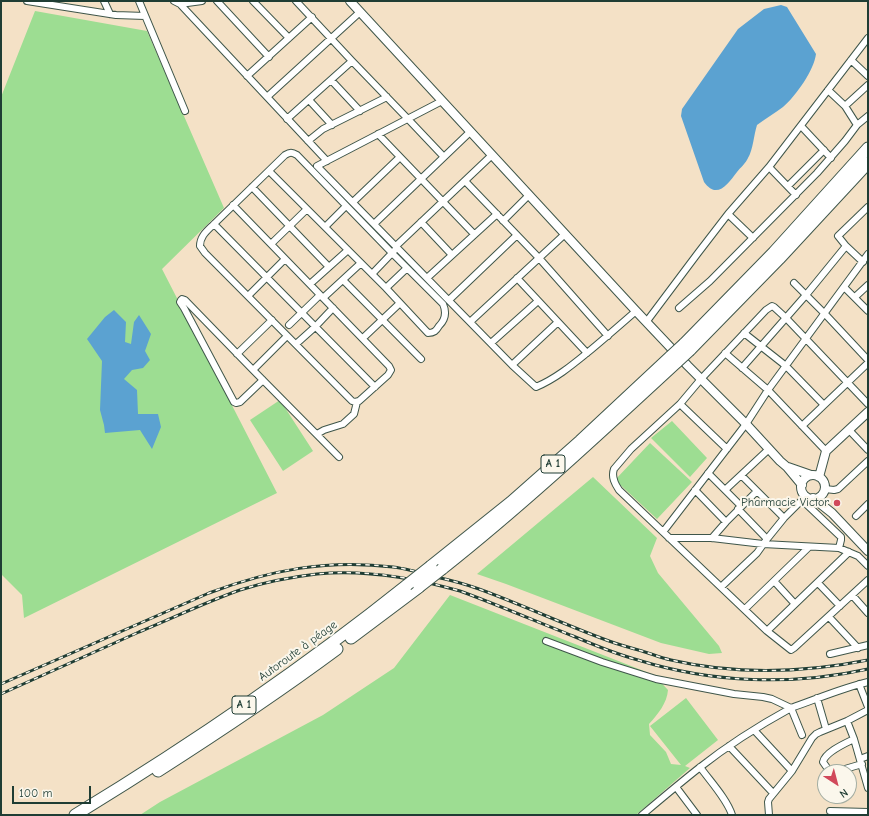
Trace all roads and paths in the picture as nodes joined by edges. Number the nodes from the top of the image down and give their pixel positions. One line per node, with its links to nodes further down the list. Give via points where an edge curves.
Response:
1 (31, 1): 10 (street)
2 (104, 1): 12 (street)
3 (139, 1): 13 (street)
4 (202, 1): 9 (street)
5 (217, 1): 18 (street)
6 (253, 1): 15 (street)
7 (296, 1): 14 (street)
8 (350, 1): 11 (street)
9 (177, 2): 21 (street)
10 (63, 4): 12 (street)
11 (360, 12): 17 (street); 29 (street)
12 (110, 14): 13 (street)
13 (145, 16): 31 (street)
14 (312, 17): 15 (street); 17 (street)
15 (289, 38): 18 (street)
16 (868, 38): 19 (street)
17 (331, 39): 20 (street); 26 (street)
18 (268, 57): 21 (street)
19 (851, 60): 22 (street); 25 (street)
20 (352, 61): 23 (street); 27 (street)
21 (247, 76): 26 (street)
22 (868, 76)
23 (331, 80): 28 (street); 32 (street)
24 (868, 86): 30 (street)
25 (828, 90): 30 (street); 38 (street)
26 (267, 97): 35 (street)
27 (386, 97): 32 (street); 34 (street)
28 (309, 100): 35 (street); 36 (street)
29 (442, 101): 34 (street); 39 (street)
30 (845, 106): 37 (street)
31 (185, 110)
32 (360, 111): 36 (street)
33 (868, 116): 37 (street)
34 (408, 118): 40 (street); 45 (street)
35 (288, 119): 41 (street)
36 (332, 125): 41 (street)
37 (857, 125): 47 (street)
38 (800, 126): 43 (street); 50 (street)
39 (470, 132): 44 (street); 45 (street)
40 (378, 134): 46 (street); 48 (street)
41 (308, 141): 48 (street)
42 (868, 148): 128 (highway, A 1)
43 (824, 150): 47 (street); 54 (street)
44 (492, 155): 53 (street); 57 (street)
45 (444, 156): 52 (street)
46 (400, 157): 52 (street); 58 (street)
47 (831, 158): 56 (street)
48 (327, 161): 58 (street, via 317,166)
49 (868, 163): 128 (highway, A 1, via 779,259)
50 (769, 167): 54 (street); 65 (street)
51 (269, 170): 55 (street); 61 (street, via 290,152); 63 (street)
52 (421, 178): 59 (street); 69 (street)
53 (465, 181): 59 (street); 64 (street)
54 (788, 186): 56 (street)
55 (252, 187): 60 (street); 70 (street)
56 (796, 195): 75 (street)
57 (529, 196): 66 (street); 73 (street)
58 (353, 202): 69 (street)
59 (443, 202): 67 (street); 72 (street)
60 (233, 205): 68 (street); 76 (street)
61 (346, 206): 71 (street); 80 (street)
62 (868, 207): 77 (street, via 838,234 838,238)
63 (307, 209): 70 (street); 71 (street)
64 (497, 214): 66 (street); 72 (street)
65 (728, 214): 75 (street); 115 (street)
66 (503, 221): 74 (street)
67 (421, 222): 78 (street); 82 (street)
68 (214, 224): 90 (street); 100 (street, via 202,237 201,248)
69 (374, 224): 78 (street)
70 (289, 226): 76 (street); 87 (street)
71 (326, 227): 79 (street)
72 (474, 234): 82 (street)
73 (565, 234): 83 (street); 108 (street)
74 (517, 235): 83 (street); 103 (street)
75 (752, 238): 107 (street)
76 (271, 244): 84 (street)
77 (846, 246): 85 (street); 99 (street)
78 (397, 247): 80 (street); 91 (street)
79 (348, 250): 86 (street); 87 (street)
80 (392, 253): 88 (street); 89 (street)
81 (868, 254): 85 (street)
82 (452, 255): 91 (street)
83 (539, 258): 92 (street); 122 (street)
84 (285, 259): 90 (street); 95 (street)
85 (863, 262): 97 (street)
86 (361, 263): 89 (street); 93 (street)
87 (329, 267): 95 (street)
88 (407, 268): 98 (street); 105 (street, via 443,304 443,321 435,331 428,333)
89 (372, 274): 98 (street)
90 (266, 278): 100 (street); 110 (street)
91 (427, 278): 103 (street)
92 (517, 278): 104 (street); 116 (street)
93 (343, 280): 101 (street); 114 (street)
94 (794, 283): 99 (street)
95 (310, 284): 101 (street)
96 (868, 285): 102 (street)
97 (844, 287): 102 (street); 111 (street)
98 (386, 288): 105 (street)
99 (806, 295): 111 (street); 112 (street)
100 (248, 296): 113 (street)
101 (322, 296): 106 (street); 110 (street)
102 (855, 298): 109 (street)
103 (449, 300): 116 (street)
104 (538, 301): 117 (street); 125 (street)
105 (400, 303): 114 (street)
106 (333, 308): 119 (street); 123 (street)
107 (679, 308)
108 (636, 311): 115 (street); 122 (street)
109 (868, 311)
110 (301, 313): 118 (street); 119 (street)
111 (824, 314): 124 (street); 134 (street)
112 (786, 318): 120 (street, via 772,306); 124 (street); 127 (street)
113 (272, 320): 121 (street); 131 (street)
114 (382, 320): 123 (street); 132 (street)
115 (647, 321): 139 (street)
116 (470, 322): 125 (street)
117 (558, 322): 129 (street); 135 (street)
118 (289, 325)
119 (315, 327): 126 (street); 142 (street)
120 (744, 333): 127 (street); 130 (street)
121 (287, 336): 126 (street); 138 (street)
122 (608, 336): 129 (street)
123 (363, 338): 142 (street, via 390,368 388,376)
124 (806, 339): 136 (street); 141 (street)
125 (491, 343): 135 (street)
126 (296, 344): 144 (street, via 352,401)
127 (761, 346): 136 (street); 137 (street)
128 (687, 347): 133 (highway, A 1, bridge)
129 (586, 353): 135 (street, via 556,376 536,387)
130 (725, 353): 137 (street); 139 (street)
131 (237, 354): 138 (street); 140 (street, via 185,300 181,300 234,402 240,402)
132 (421, 359)
133 (674, 359): 222 (highway, Autoroute à péage / A 1, bridge, via 511,502 346,633 223,720); 223 (highway, A 1, bridge, via 554,474 419,587 245,715)
134 (868, 362): 141 (street)
135 (512, 365)
136 (786, 366): 143 (street); 147 (street)
137 (742, 368): 143 (street)
138 (253, 370): 140 (street)
139 (701, 379): 145 (street); 149 (street)
140 (263, 380): 152 (street)
141 (848, 382): 146 (street); 147 (street)
142 (375, 387): 144 (street)
143 (768, 390): 149 (street); 150 (street)
144 (357, 402): 152 (street, via 354,414 343,424)
145 (680, 404): 153 (street); 175 (street, via 631,449 613,473 615,485 619,490)
146 (868, 404)
147 (824, 406): 150 (street)
148 (868, 412): 151 (street)
149 (746, 424): 153 (street); 154 (street)
150 (802, 426): 156 (street)
151 (849, 430): 155 (street); 156 (street)
152 (317, 434): 157 (street)
153 (727, 449): 160 (street)
154 (769, 449): 159 (street); 161 (street)
155 (868, 450)
156 (826, 451): 162 (street)
157 (339, 457)
158 (868, 461): 164 (street, via 838,489)
159 (787, 467): 162 (street); 163 (street)
160 (708, 473): 165 (street); 166 (street)
161 (741, 475): 166 (street); 167 (street)
162 (815, 476): 163 (street, via 806,478); 164 (street, via 823,481)
163 (802, 485): 168 (street)
164 (825, 489): 168 (street, via 820,496); 171 (street)
165 (695, 490): 174 (street); 175 (street)
166 (725, 490): 170 (street)
167 (757, 491): 170 (street); 173 (street)
168 (807, 498): 171 (street); 173 (street); 180 (street, via 841,537)
169 (868, 504): 172 (street)
170 (740, 508): 174 (street); 178 (street)
171 (832, 514): 182 (street)
172 (856, 516)
173 (784, 518): 178 (street)
174 (726, 522): 177 (street)
175 (663, 532): 176 (street)
176 (669, 538): 177 (street); 187 (street)
177 (712, 538): 178 (street)
178 (765, 542): 179 (street); 187 (street)
179 (809, 547): 180 (street); 185 (street)
180 (839, 548): 181 (street)
181 (849, 552): 183 (street, via 858,556); 186 (street)
182 (868, 552)
183 (868, 566)
184 (868, 580): 188 (street)
185 (774, 581): 189 (street); 191 (street)
186 (818, 583): 189 (street); 190 (street)
187 (721, 587): 191 (street)
188 (852, 595): 190 (street); 192 (street)
189 (795, 604): 194 (street)
190 (840, 606): 193 (street)
191 (745, 610): 194 (street)
192 (868, 613)
193 (829, 617): 194 (street, via 791,650); 197 (street)
194 (767, 631)
195 (546, 641): 203 (street, via 656,680 763,697)
196 (868, 645): 197 (street)
197 (858, 648): 198 (street)
198 (830, 654)
199 (868, 682): 200 (street)
200 (859, 684): 201 (street); 202 (street)
201 (817, 698): 203 (street); 207 (street)
202 (868, 707)
203 (791, 708): 206 (street); 208 (street)
204 (868, 710): 205 (street)
205 (846, 721): 207 (street); 209 (street)
206 (754, 730): 210 (street); 216 (street)
207 (826, 730): 216 (street, via 812,738)
208 (802, 735)
209 (854, 739): 212 (street); 213 (street, via 829,753 824,759)
210 (729, 746): 215 (street); 219 (street)
211 (868, 756): 212 (street)
212 (861, 762): 214 (street); 218 (street)
213 (824, 764)
214 (856, 764)
215 (700, 768): 217 (street); 226 (street)
216 (792, 771): 219 (street)
217 (676, 787): 224 (street); 225 (street)
218 (868, 788)
219 (773, 794): 227 (street, via 768,802)
220 (830, 811): 221 (street)
221 (868, 812)
222 (75, 815)
223 (88, 815)
224 (642, 815)
225 (698, 815)
226 (732, 815)
227 (769, 815)

